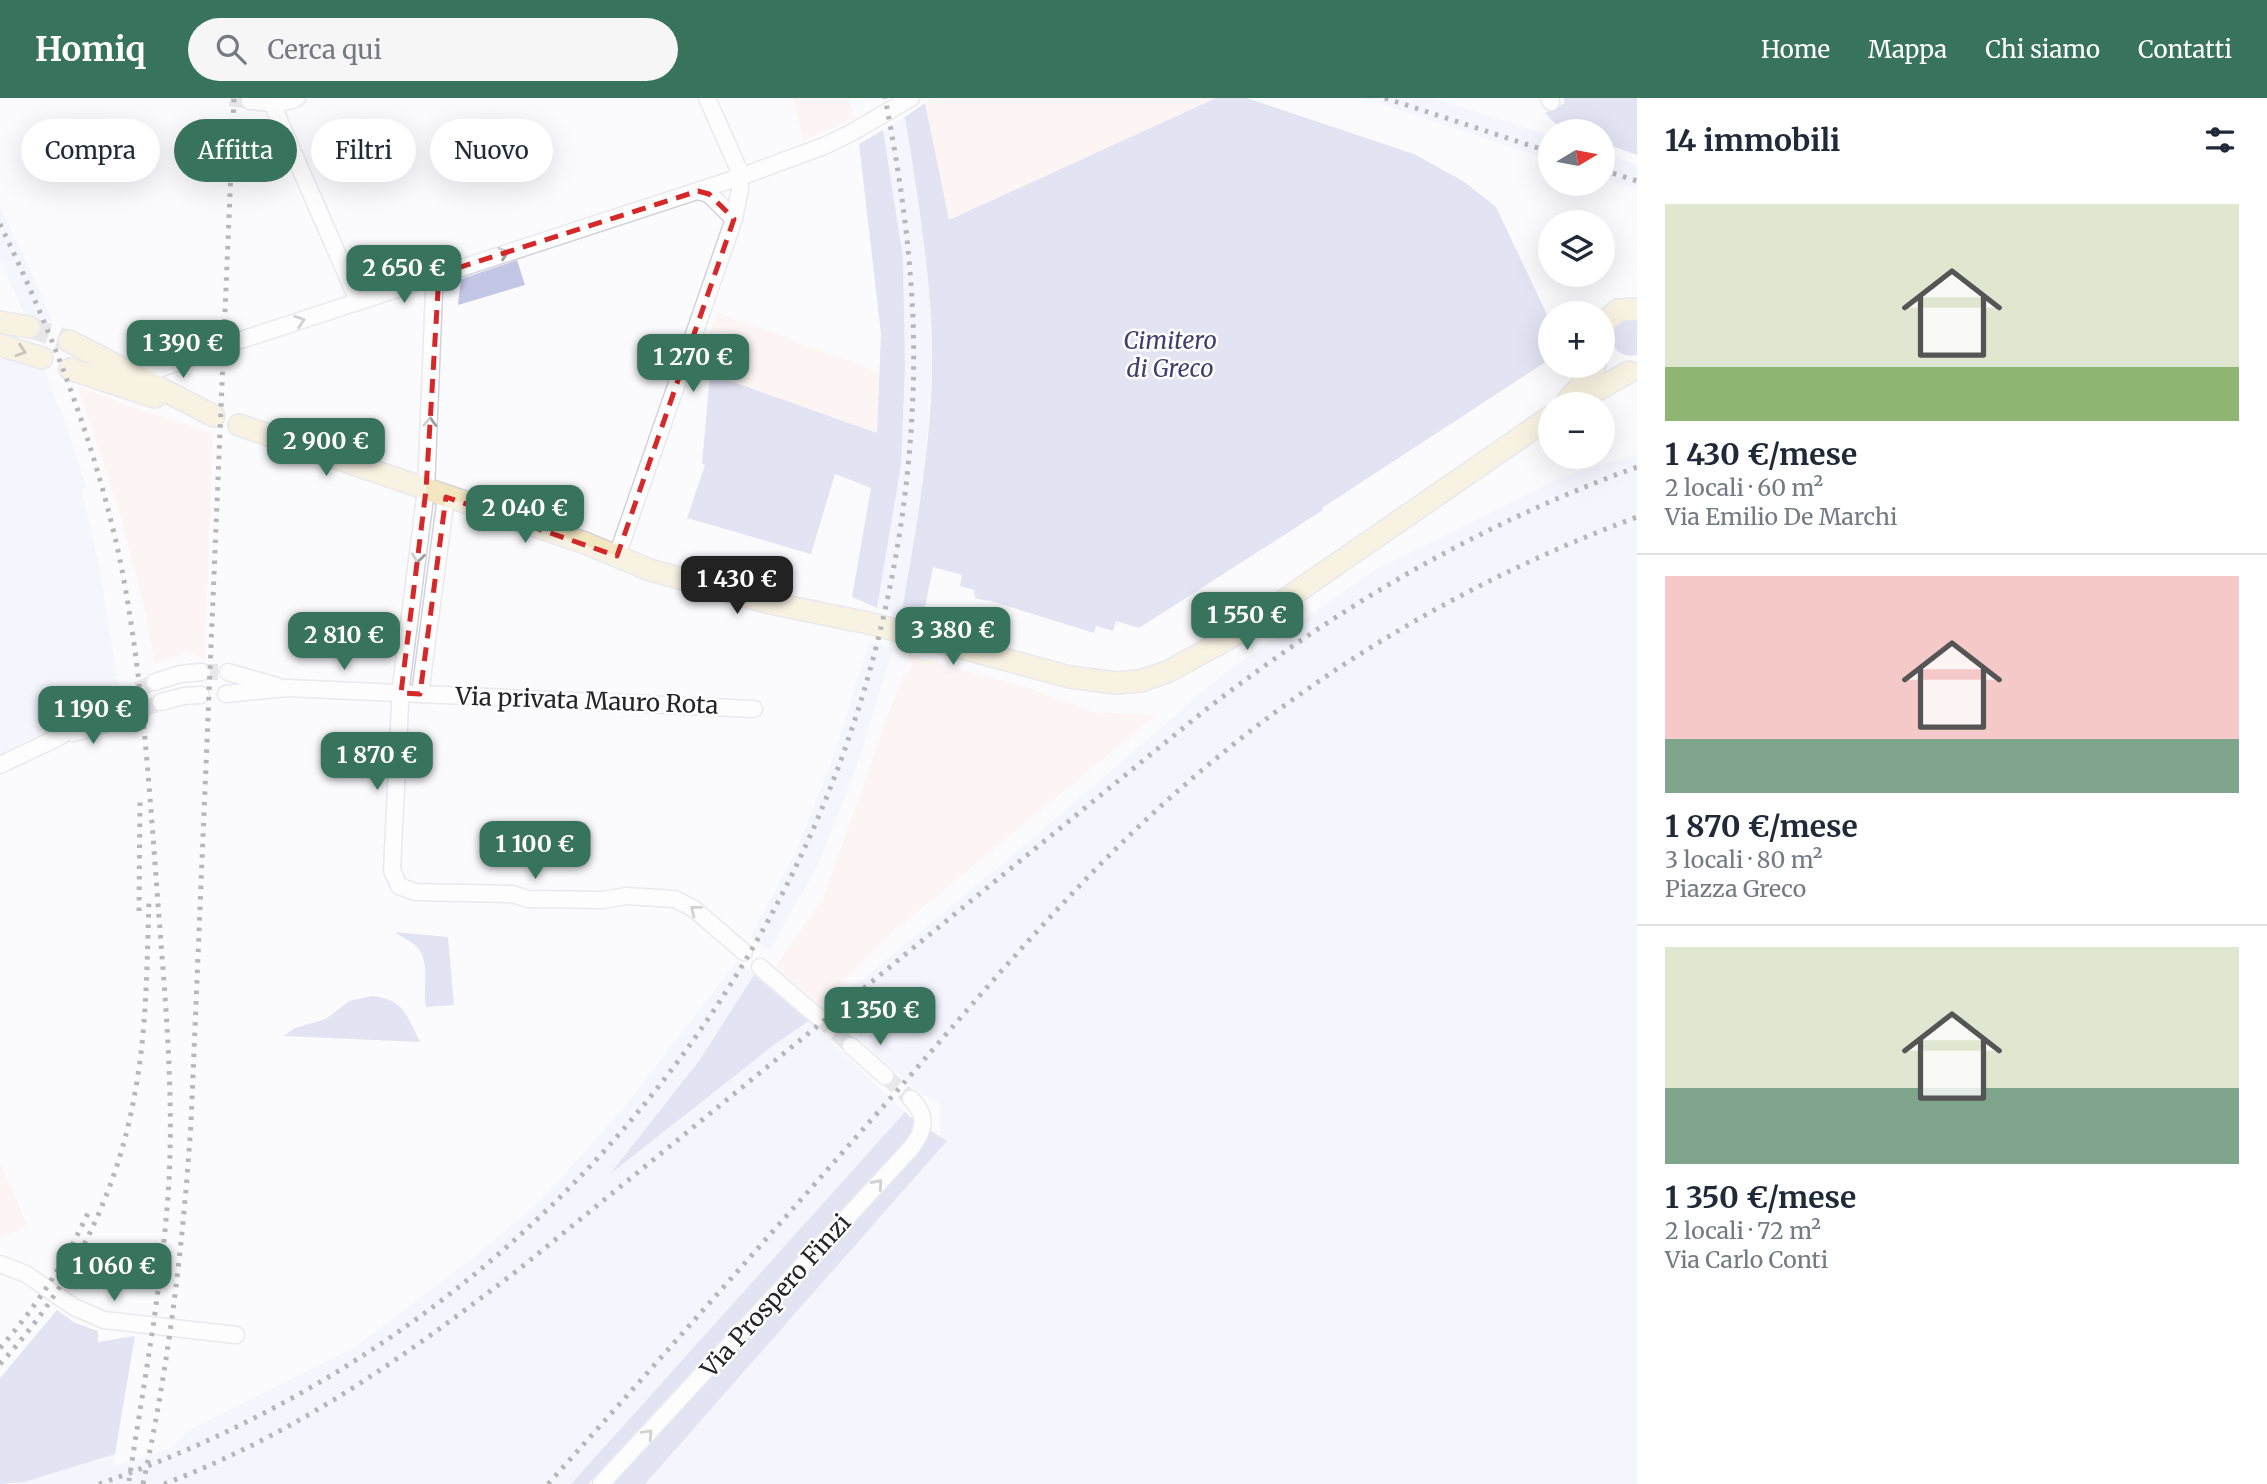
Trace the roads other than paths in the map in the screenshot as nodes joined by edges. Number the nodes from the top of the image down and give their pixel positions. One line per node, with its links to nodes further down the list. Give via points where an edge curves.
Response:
1 (298, 98): 5 (street)
2 (707, 98): 6 (street)
3 (911, 98): 6 (street, via 824,146)
4 (250, 101): 5 (street)
5 (272, 104): 10 (street)
6 (740, 177): 7 (street); 8 (street)
7 (698, 191): 8 (street, via 714,197); 9 (street, one-way to 7)
8 (734, 219): 31 (street)
9 (439, 274): 10 (street); 30 (street, one-way to 9, via 434,292)
10 (358, 301): 15 (street, one-way to 10)
11 (1637, 309): 12 (street)
12 (1615, 313)
13 (0, 322): 14 (street)
14 (29, 327)
15 (241, 340)
16 (69, 341): 23 (street)
17 (0, 345): 19 (street, one-way to 19)
18 (217, 348): 23 (street)
19 (41, 358)
20 (1615, 368): 22 (street)
21 (70, 369): 25 (street)
22 (1635, 372): 27 (street)
23 (138, 377): 25 (street); 25 (street, via 214,416)
24 (1587, 378): 26 (street)
25 (115, 385)
26 (1575, 392)
27 (1596, 392)
28 (239, 425): 30 (street)
29 (1538, 425): 31 (street, via 1231,638 1140,681 1095,682 1070,677 873,624 770,603 650,570)
30 (436, 494): 31 (street); 36 (street, one-way to 36); 38 (street)
31 (617, 556)
32 (202, 672): 34 (street)
33 (228, 672): 35 (street)
34 (155, 682)
35 (286, 688): 36 (street, Via privata Mauro Rota); 37 (street)
36 (401, 693): 38 (street, Via privata Mauro Rota); 46 (street, one-way to 36, via 694,909 675,899 523,899 509,894 406,891 396,883 392,870)
37 (226, 694)
38 (421, 694): 42 (street, Via privata Mauro Rota)
39 (201, 695): 41 (street)
40 (115, 699): 44 (street)
41 (161, 702)
42 (754, 709)
43 (118, 720): 44 (street)
44 (57, 738): 45 (street)
45 (0, 765)
46 (744, 952)
47 (760, 967): 48 (street)
48 (818, 1017)
49 (851, 1046): 50 (street)
50 (885, 1076)
51 (911, 1099): 54 (street, Via Prospero Finzi, one-way to 51, via 911,1148 924,1122)
52 (0, 1264): 53 (street, via 26,1273 74,1307 104,1320)
53 (236, 1335)
54 (601, 1484)

